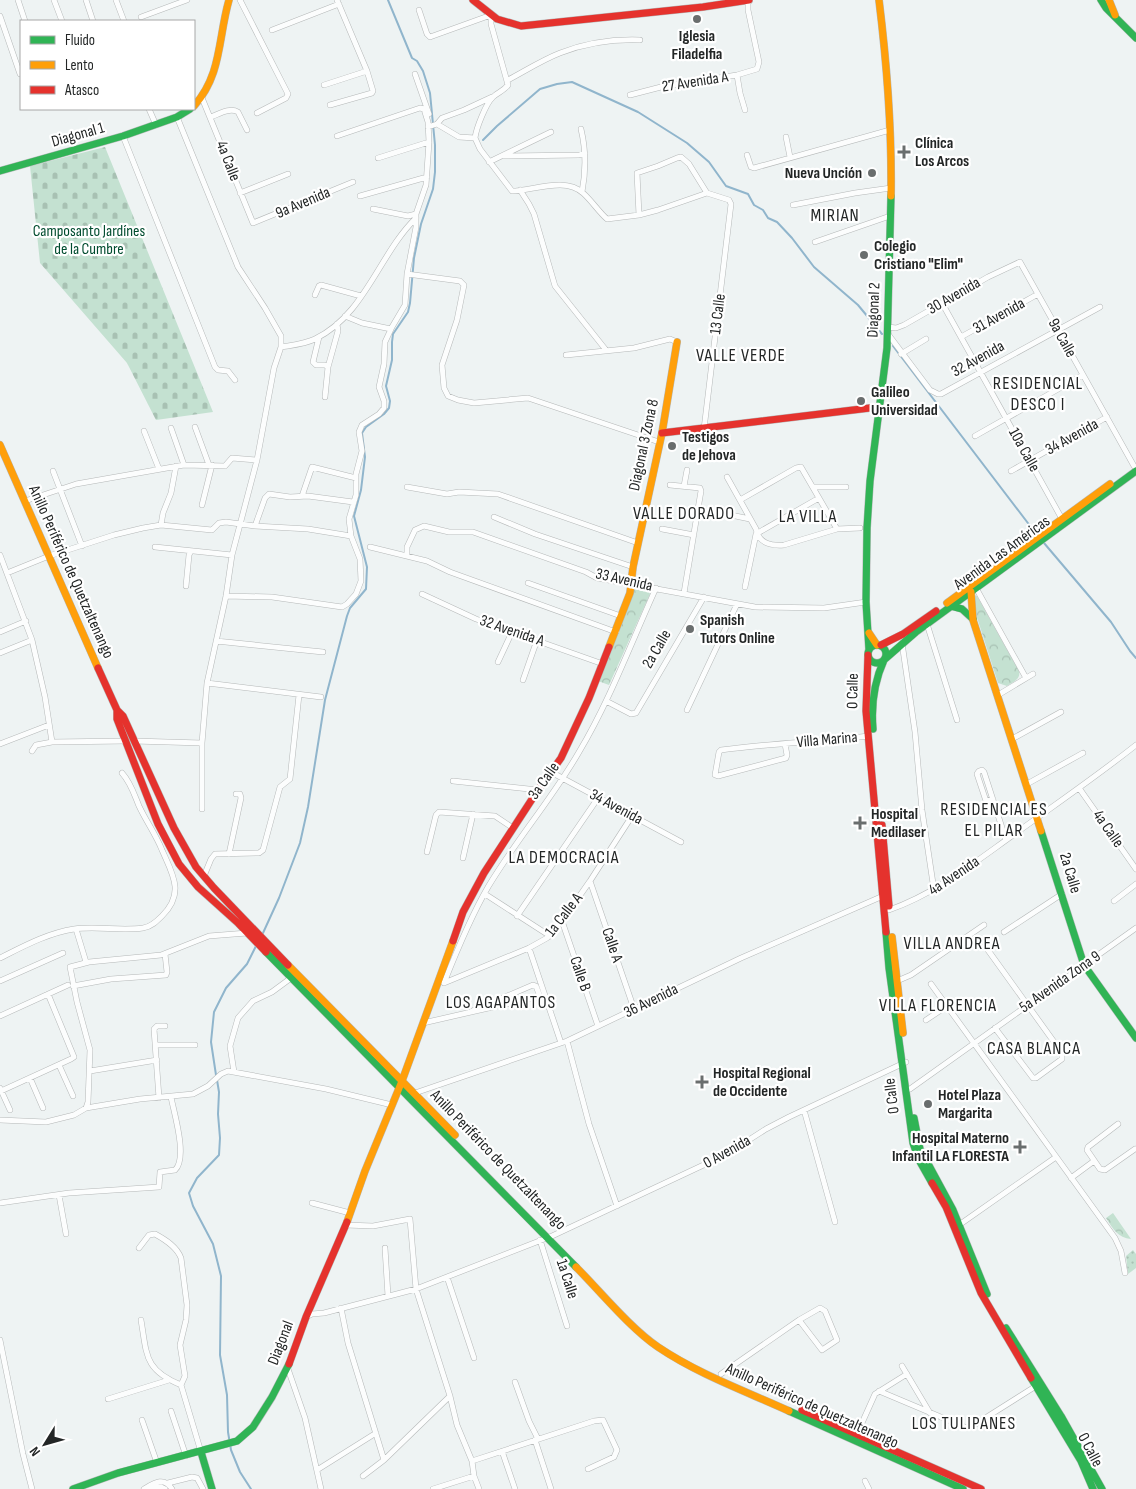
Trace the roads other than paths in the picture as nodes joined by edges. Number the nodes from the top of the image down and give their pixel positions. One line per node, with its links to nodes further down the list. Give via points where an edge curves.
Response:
1 (18, 0): 19 (street)
2 (54, 0): 20 (street)
3 (86, 0): 21 (street)
4 (116, 0): 22 (street)
5 (187, 0): 17 (street)
6 (229, 0): 34 (main road, via 211,83)
7 (240, 0): 40 (street, via 288,94)
8 (472, 0): 15 (main road)
9 (746, 0): 15 (main road, via 530,26 514,26); 29 (street, 27 Avenida A, via 759,62 758,68)
10 (879, 0): 47 (main road, Diagonal 2)
11 (1101, 0): 18 (main road)
12 (1109, 0): 18 (main road)
13 (338, 2): 23 (street); 26 (street)
14 (419, 10): 15 (street, via 430,37)
15 (491, 15): 30 (street)
16 (0, 16): 27 (street)
17 (141, 17)
18 (1116, 18): 24 (main road)
19 (25, 20)
20 (62, 20)
21 (93, 20)
22 (124, 20)
23 (272, 30)
24 (1136, 38)
25 (640, 40): 30 (street, via 609,40 574,49)
26 (367, 71): 31 (street); 36 (street, via 372,93)
27 (20, 74)
28 (415, 74): 44 (street)
29 (737, 75): 32 (street, 27 Avenida A); 39 (street)
30 (508, 80): 33 (street, via 507,87)
31 (324, 85)
32 (630, 95)
33 (493, 97): 44 (street, via 442,118); 52 (street)
34 (202, 98): 35 (main road); 42 (street, 4a Calle)
35 (195, 105)
36 (330, 105)
37 (149, 110): 43 (street)
38 (188, 110): 41 (main road, Diagonal 1)
39 (745, 110)
40 (257, 113)
41 (177, 117): 43 (main road, Diagonal 1); 93 (street, via 238,268 281,336)
42 (211, 117): 46 (street, via 235,110); 66 (street, 4a Calle)
43 (156, 125): 49 (main road, Diagonal 1)
44 (433, 125): 50 (street, via 421,108); 52 (street, via 459,137); 53 (street)
45 (580, 129): 54 (street)
46 (247, 130)
47 (890, 130): 57 (street); 64 (main road, Diagonal 2)
48 (551, 132): 56 (street)
49 (123, 136): 60 (main road, Diagonal 1); 100 (street, via 215,367 228,371)
50 (337, 136)
51 (786, 137): 57 (street)
52 (475, 138): 59 (street)
53 (428, 142): 58 (street); 62 (street)
54 (585, 153): 56 (street); 67 (street)
55 (747, 155): 57 (street, via 752,168)
56 (503, 156): 59 (street)
57 (790, 157)
58 (378, 158)
59 (489, 162): 65 (street, via 510,190)
60 (0, 171)
61 (288, 174): 66 (street)
62 (427, 177): 69 (street); 73 (street)
63 (352, 182): 75 (street, 9a Avenida)
64 (891, 188): 70 (street); 74 (main road, Diagonal 2)
65 (520, 190): 67 (street, via 558,185); 94 (street, via 534,214 555,286)
66 (240, 192): 75 (street, 4a Calle)
67 (582, 192): 72 (street, via 608,219)
68 (707, 193): 72 (street); 72 (street, via 688,164 681,157 677,158 637,173); 107 (street, 13 Calle, via 729,200 730,204)
69 (360, 196)
70 (793, 205)
71 (373, 209): 73 (street)
72 (639, 215)
73 (416, 216): 78 (street); 81 (street)
74 (890, 216): 76 (street); 88 (main road, Diagonal 2)
75 (254, 224)
76 (815, 242)
77 (1020, 262): 79 (street, 9a Calle); 82 (street, 30 Avenida)
78 (410, 275): 86 (street, via 406,305); 111 (street, via 460,281 464,285 457,320 442,365 448,396 474,403 528,398)
79 (1038, 294): 87 (street, 9a Calle); 90 (street, 31 Avenida)
80 (315, 295): 81 (street, via 318,286 322,285)
81 (361, 296): 84 (street)
82 (942, 303): 88 (street, 30 Avenida); 90 (street, 10a Calle)
83 (1100, 307): 87 (street, 32 Avenida)
84 (345, 316): 85 (street); 86 (street)
85 (337, 324): 89 (street); 97 (street)
86 (391, 329): 123 (street, via 385,342 379,387 384,408 360,427 362,451)
87 (1058, 330): 98 (street, 32 Avenida); 99 (street, 9a Calle)
88 (888, 331): 95 (street, 32 Avenida); 102 (main road, Diagonal 2)
89 (319, 337): 93 (street); 97 (street, via 313,362)
90 (961, 337): 98 (street, 10a Calle)
91 (926, 339): 95 (street)
92 (677, 342): 94 (street, via 670,339 634,348); 109 (main road, Diagonal 3 Zona 8)
93 (281, 347): 113 (street)
94 (606, 350): 96 (street)
95 (902, 354): 98 (street, 32 Avenida, via 930,390 938,394)
96 (566, 355)
97 (328, 367): 101 (street)
98 (981, 372): 104 (street, 10a Calle)
99 (1083, 375): 103 (street, 9a Calle); 104 (street)
100 (235, 380)
101 (325, 397)
102 (878, 407): 107 (main road); 173 (main road, Diagonal 2, via 866,542)
103 (1107, 417): 114 (street, 34 Avenida); 118 (street, 9a Calle)
104 (1006, 418): 110 (street); 114 (street, 10a Calle)
105 (195, 426): 116 (street)
106 (170, 428): 115 (street)
107 (704, 429): 109 (main road)
108 (144, 431): 119 (street)
109 (662, 433): 111 (main road, Diagonal 3 Zona 8)
110 (975, 436)
111 (659, 442): 151 (main road, Diagonal 3 Zona 8)
112 (0, 445): 134 (main road, Anillo Periférico de Quetzaltenango)
113 (257, 460): 116 (street, via 232,458 225,466); 141 (street)
114 (1030, 460): 122 (street, 34 Avenida); 140 (street, 10a Calle)
115 (184, 465): 116 (street); 117 (street)
116 (211, 465): 136 (street)
117 (176, 466): 119 (street); 142 (street)
118 (1135, 467): 140 (main road, Avenida Las Américas); 148 (main road, Avenida Las Américas)
119 (159, 469): 130 (street)
120 (687, 470): 126 (street)
121 (53, 471): 130 (street)
122 (1011, 471)
123 (356, 478): 131 (street, via 312,467); 135 (street)
124 (727, 478): 133 (street)
125 (670, 485): 126 (street)
126 (684, 486): 149 (street, via 701,489)
127 (407, 487): 151 (street, via 447,494 498,494)
128 (812, 487): 129 (street); 132 (street); 133 (street, via 802,468 798,467)
129 (846, 487)
130 (59, 488): 134 (street); 153 (street)
131 (302, 496): 135 (street); 143 (street, via 267,495)
132 (819, 498): 146 (street); 147 (street)
133 (740, 500): 139 (street)
134 (25, 501): 159 (main road, Anillo Periférico de Quetzaltenango)
135 (353, 502): 150 (street, via 349,519)
136 (202, 505)
137 (721, 513): 139 (street)
138 (494, 517): 161 (street)
139 (750, 519): 147 (street)
140 (1062, 519): 148 (main road, Avenida Las Américas)
141 (239, 524): 142 (street, via 223,522 213,530); 143 (street); 160 (street)
142 (162, 525): 153 (street, via 123,532)
143 (255, 526): 150 (street)
144 (860, 528): 146 (street)
145 (662, 529): 149 (street)
146 (837, 530): 147 (street, via 778,546 761,541)
147 (756, 534): 166 (street)
148 (1046, 534): 152 (main road, Avenida Las Américas)
149 (694, 535): 169 (street)
150 (352, 536): 171 (street, via 360,558 361,581 356,594 344,607)
151 (638, 543): 161 (main road, Diagonal 3 Zona 8)
152 (1034, 543): 168 (main road, Avenida Las Américas); 188 (main road, Avenida Las Américas, via 904,634)
153 (82, 546): 159 (street)
154 (155, 547): 156 (street)
155 (370, 547): 157 (street)
156 (191, 551): 160 (street); 165 (street)
157 (407, 555): 164 (street, 33 Avenida, via 408,543 420,527 473,532 596,578); 181 (street)
158 (0, 556): 162 (street)
159 (49, 556): 162 (street); 209 (main road, Anillo Periférico de Quetzaltenango, via 117,710 117,719)
160 (232, 556): 171 (street)
161 (633, 567): 164 (main road, Diagonal 3 Zona 8)
162 (7, 572): 179 (street)
163 (528, 583): 176 (street)
164 (630, 584): 167 (street, 33 Avenida); 176 (main road, 3a Calle); 181 (main road, 3a Calle, via 630,592)
165 (186, 586)
166 (745, 586)
167 (656, 588): 169 (street, 33 Avenida); 202 (street, 3a Calle)
168 (973, 590): 175 (main road, Avenida Las Américas); 178 (main road, 2a Calle); 196 (street)
169 (684, 593): 172 (street, 33 Avenida)
170 (422, 594): 183 (street, 32 Avenida A)
171 (226, 596): 186 (street)
172 (704, 597): 174 (street, 33 Avenida); 202 (street, 2a Calle, via 637,711 634,714)
173 (866, 602): 174 (street, 33 Avenida, via 824,608 768,608); 177 (main road, Diagonal 2)
174 (737, 604): 203 (street)
175 (951, 606): 178 (main road, via 962,609); 180 (main road, Avenida Las Américas)
176 (618, 615): 181 (main road, 3a Calle)
177 (866, 620): 188 (main road, Diagonal 2, via 870,637); 191 (main road, Diagonal 2)
178 (973, 620): 200 (main road, 2a Calle)
179 (26, 621): 182 (street); 184 (street)
180 (927, 624): 187 (main road, Avenida Las Américas); 205 (street)
181 (614, 631): 194 (main road, 3a Calle)
182 (0, 632)
183 (512, 632): 185 (street, 32 Avenida A); 193 (street)
184 (32, 640): 190 (street); 206 (street)
185 (537, 640): 194 (street, 32 Avenida A); 197 (street)
186 (216, 641): 189 (street); 198 (street)
187 (902, 643): 192 (main road, Avenida Las Américas); 243 (street)
188 (879, 645): 191 (main road, via 872,646); 192 (main road, via 886,652)
189 (324, 652)
190 (0, 653)
191 (868, 653): 192 (main road, via 876,663); 207 (main road, 0 Calle)
192 (884, 659): 248 (main road, 0 Calle, via 876,678 872,710)
193 (498, 662)
194 (601, 663): 217 (main road, 3a Calle)
195 (1033, 674): 196 (street)
196 (1026, 678): 200 (street)
197 (523, 680)
198 (207, 683): 199 (street); 211 (street)
199 (299, 695): 201 (street); 237 (street, via 290,779 280,788 263,850 259,854)
200 (998, 695): 208 (main road, 2a Calle)
201 (321, 697)
202 (606, 701): 220 (street, 3a Calle)
203 (687, 710)
204 (1061, 712): 208 (street)
205 (957, 720)
206 (49, 725): 210 (street); 212 (street)
207 (868, 736): 213 (street, Villa Marina); 246 (main road, 0 Calle)
208 (1012, 739): 223 (main road, 2a Calle)
209 (130, 741): 210 (street); 211 (street); 219 (main road, Anillo Periférico de Quetzaltenango); 240 (main road, Anillo Periférico de Quetzaltenango, via 182,844)
210 (52, 742): 215 (street, via 36,745)
211 (202, 743): 229 (street)
212 (0, 744)
213 (785, 744): 213 (street, Villa Marina, via 720,750 714,774 718,776 786,758)
214 (1136, 745): 224 (street, 4a Avenida)
215 (32, 751)
216 (1083, 753): 223 (street)
217 (551, 772): 220 (street, 34 Avenida); 225 (main road, 3a Calle)
218 (122, 773): 221 (street)
219 (138, 774): 221 (street); 255 (main road, Anillo Periférico de Quetzaltenango, via 167,842 183,868 198,888)
220 (562, 779): 227 (street, 34 Avenida); 244 (street, 3a Calle)
221 (129, 780): 253 (street, via 173,875 176,883 174,898 160,918 145,928)
222 (453, 781): 225 (street)
223 (1027, 784): 232 (main road, 2a Calle)
224 (1079, 788): 232 (street, 4a Avenida); 239 (street, 4a Calle)
225 (538, 790): 233 (main road, 3a Calle)
226 (236, 794): 237 (street, via 241,798)
227 (598, 798): 231 (street, 34 Avenida); 249 (street)
228 (993, 800): 228 (street, via 984,772 979,771 977,774 986,800); 234 (street)
229 (202, 809)
230 (473, 814): 233 (street, via 495,816); 236 (street, via 437,813); 238 (street)
231 (632, 816): 235 (street, 34 Avenida); 241 (street, 1a Calle A)
232 (1038, 818): 234 (street, 4a Avenida); 245 (main road, 2a Calle)
233 (513, 828): 268 (main road, 3a Calle, via 468,901)
234 (1006, 840): 243 (street, 4a Avenida)
235 (681, 842)
236 (427, 852)
237 (229, 854): 240 (street, via 214,855)
238 (463, 858)
239 (1136, 869)
240 (204, 877): 257 (main road, Anillo Periférico de Quetzaltenango, via 257,933)
241 (590, 881): 250 (street, 1a Calle A); 274 (street, Calle A)
242 (1136, 884): 247 (street)
243 (934, 890): 248 (street, 4a Avenida)
244 (485, 894): 249 (street); 268 (street, 3a Calle)
245 (1062, 894): 254 (street); 264 (main road, 2a Calle)
246 (883, 896): 274 (street, 36 Avenida); 289 (main road, 0 Calle, via 889,968)
247 (1114, 901)
248 (890, 910): 267 (main road, 0 Calle)
249 (517, 916): 256 (street)
250 (562, 921): 256 (street, 1a Calle A); 280 (street, Calle B)
251 (984, 925): 267 (street, via 911,975)
252 (1136, 928): 264 (street, 5a Avenida Zona 9)
253 (76, 929): 262 (street, via 45,937); 263 (street)
254 (1004, 932)
255 (246, 933): 257 (main road, Anillo Periférico de Quetzaltenango); 261 (street, via 209,936)
256 (550, 936): 259 (street, 1a Calle A)
257 (259, 942): 265 (main road, Anillo Periférico de Quetzaltenango); 294 (main road, Anillo Periférico de Quetzaltenango)
258 (985, 946): 272 (street)
259 (529, 948): 268 (street, 1a Calle A); 284 (street)
260 (63, 953): 266 (street)
261 (165, 954): 263 (street); 270 (street, via 166,975)
262 (0, 958)
263 (86, 962): 270 (street, via 70,966)
264 (1084, 965): 272 (street, 5a Avenida Zona 9); 282 (main road, 2a Calle)
265 (291, 978): 292 (street, via 253,1001 238,1018 230,1046); 294 (main road, Anillo Periférico de Quetzaltenango)
266 (0, 981)
267 (896, 981): 289 (main road, 0 Calle)
268 (440, 984): 278 (main road, 3a Calle)
269 (931, 984): 273 (street)
270 (71, 985): 271 (street); 291 (street, via 90,1046)
271 (48, 994): 276 (street); 290 (street, via 74,1057)
272 (1028, 1005): 281 (street, 5a Avenida Zona 9); 281 (street, via 1062,1053 1062,1058 1036,1078 1030,1076)
273 (947, 1006): 277 (street); 285 (street)
274 (634, 1009): 280 (street, 36 Avenida)
275 (472, 1011): 275 (street, via 537,996 539,994 533,985); 278 (street)
276 (0, 1016)
277 (926, 1020)
278 (423, 1023): 294 (main road, 3a Calle)
279 (165, 1026): 287 (street, via 154,1029)
280 (598, 1026): 283 (street, 36 Avenida)
281 (995, 1028): 285 (street, 5a Avenida Zona 9)
282 (1136, 1038)
283 (567, 1041): 284 (street, 36 Avenida); 315 (street, via 589,1124)
284 (561, 1043): 297 (street, 36 Avenida)
285 (974, 1043): 296 (street, 5a Avenida Zona 9); 309 (street)
286 (195, 1044): 287 (street)
287 (156, 1045): 288 (street)
288 (157, 1060): 291 (street); 300 (street)
289 (904, 1062): 296 (main road, 0 Calle); 305 (street, 0 Avenida); 342 (main road, 0 Calle, via 909,1123 916,1151 946,1207 981,1293)
290 (59, 1065): 293 (street); 298 (street)
291 (90, 1071): 303 (street)
292 (234, 1072): 299 (street, via 221,1074 194,1094); 301 (street)
293 (30, 1078): 295 (street); 302 (street)
294 (401, 1084): 297 (main road, Anillo Periférico de Quetzaltenango); 301 (main road, Diagonal); 321 (main road, Anillo Periférico de Quetzaltenango)
295 (1, 1089): 304 (street)
296 (910, 1089): 319 (main road, 0 Calle, via 920,1149)
297 (414, 1093): 321 (main road, Anillo Periférico de Quetzaltenango)
298 (74, 1096)
299 (170, 1096): 300 (street); 312 (street, via 180,1141 179,1163 175,1170 160,1172 158,1187)
300 (159, 1098): 303 (street)
301 (392, 1105): 316 (main road, Diagonal)
302 (44, 1108)
303 (86, 1108): 306 (street, via 46,1122)
304 (10, 1110)
305 (804, 1110): 315 (street, 0 Avenida, via 727,1154); 317 (street)
306 (0, 1120)
307 (1118, 1124): 310 (street, via 1088,1146 1086,1150)
308 (1135, 1149): 310 (street, via 1105,1170)
309 (1056, 1157): 311 (street); 319 (street)
310 (1094, 1161): 311 (street)
311 (1071, 1178): 324 (street, via 1118,1243)
312 (59, 1195): 313 (street); 320 (street)
313 (0, 1203)
314 (312, 1203): 316 (street)
315 (617, 1206): 321 (street, 0 Avenida)
316 (350, 1213): 318 (main road, Diagonal)
317 (835, 1222)
318 (346, 1225): 326 (street, via 372,1226 410,1220); 329 (main road, Diagonal)
319 (959, 1225): 380 (main road, 0 Calle, via 989,1297)
320 (66, 1234)
321 (546, 1238): 325 (street, 0 Avenida); 332 (street, 1a Calle); 337 (main road, Anillo Periférico de Quetzaltenango, via 649,1332 679,1353); 377 (main road, Anillo Periférico de Quetzaltenango, via 637,1328 674,1357)
322 (139, 1248): 341 (street, via 149,1235 155,1234 172,1245 181,1258 187,1305 180,1345 184,1376)
323 (385, 1248): 327 (street)
324 (1125, 1273)
325 (447, 1277): 326 (street, 0 Avenida); 334 (street)
326 (416, 1289): 327 (street, 0 Avenida); 344 (street)
327 (388, 1296): 328 (street, 0 Avenida)
328 (341, 1308): 329 (street, 0 Avenida); 349 (street, via 348,1343)
329 (306, 1317): 336 (main road, Diagonal)
330 (141, 1320): 339 (street, via 152,1366)
331 (799, 1320): 331 (street, via 820,1308 825,1311 837,1340 822,1350); 337 (street)
332 (567, 1326)
333 (0, 1340): 365 (street)
334 (474, 1358)
335 (902, 1366): 338 (street)
336 (288, 1368): 353 (main road, Diagonal, via 246,1434); 359 (street, via 305,1418)
337 (721, 1374): 350 (main road, Anillo Periférico de Quetzaltenango)
338 (907, 1374): 343 (street); 347 (street)
339 (169, 1380): 341 (street); 345 (street)
340 (515, 1382): 351 (street)
341 (181, 1385): 353 (street)
342 (1036, 1386): 347 (street, via 971,1427 962,1427); 379 (main road, 0 Calle, via 1081,1461)
343 (879, 1391): 347 (street); 350 (street)
344 (450, 1396): 355 (street); 356 (street, via 457,1425)
345 (108, 1399)
346 (171, 1411): 354 (street)
347 (930, 1413)
348 (142, 1420): 357 (street)
349 (376, 1433): 355 (street); 359 (street)
350 (857, 1434): 378 (main road, Anillo Periférico de Quetzaltenango)
351 (536, 1439): 352 (street); 358 (street, via 604,1420 616,1454); 375 (street)
352 (502, 1450): 356 (street); 374 (street)
353 (201, 1452): 354 (main road, Diagonal); 370 (main road)
354 (186, 1456): 357 (main road, Diagonal)
355 (384, 1460): 360 (street)
356 (472, 1461): 361 (street)
357 (157, 1464): 366 (main road, Diagonal)
358 (588, 1469)
359 (317, 1470): 371 (street)
360 (363, 1476)
361 (474, 1476): 372 (street); 373 (street)
362 (865, 1481): 376 (street)
363 (168, 1483): 364 (street, via 165,1481); 368 (street); 369 (street, via 192,1477 197,1478)
364 (145, 1488): 367 (street)
365 (32, 1489)
366 (73, 1489)
367 (165, 1489)
368 (172, 1489)
369 (203, 1489)
370 (212, 1489)
371 (321, 1489)
372 (433, 1489)
373 (479, 1489)
374 (516, 1489)
375 (551, 1489)
376 (869, 1489)
377 (963, 1489)
378 (981, 1489)
379 (1093, 1489)
380 (1102, 1489)

